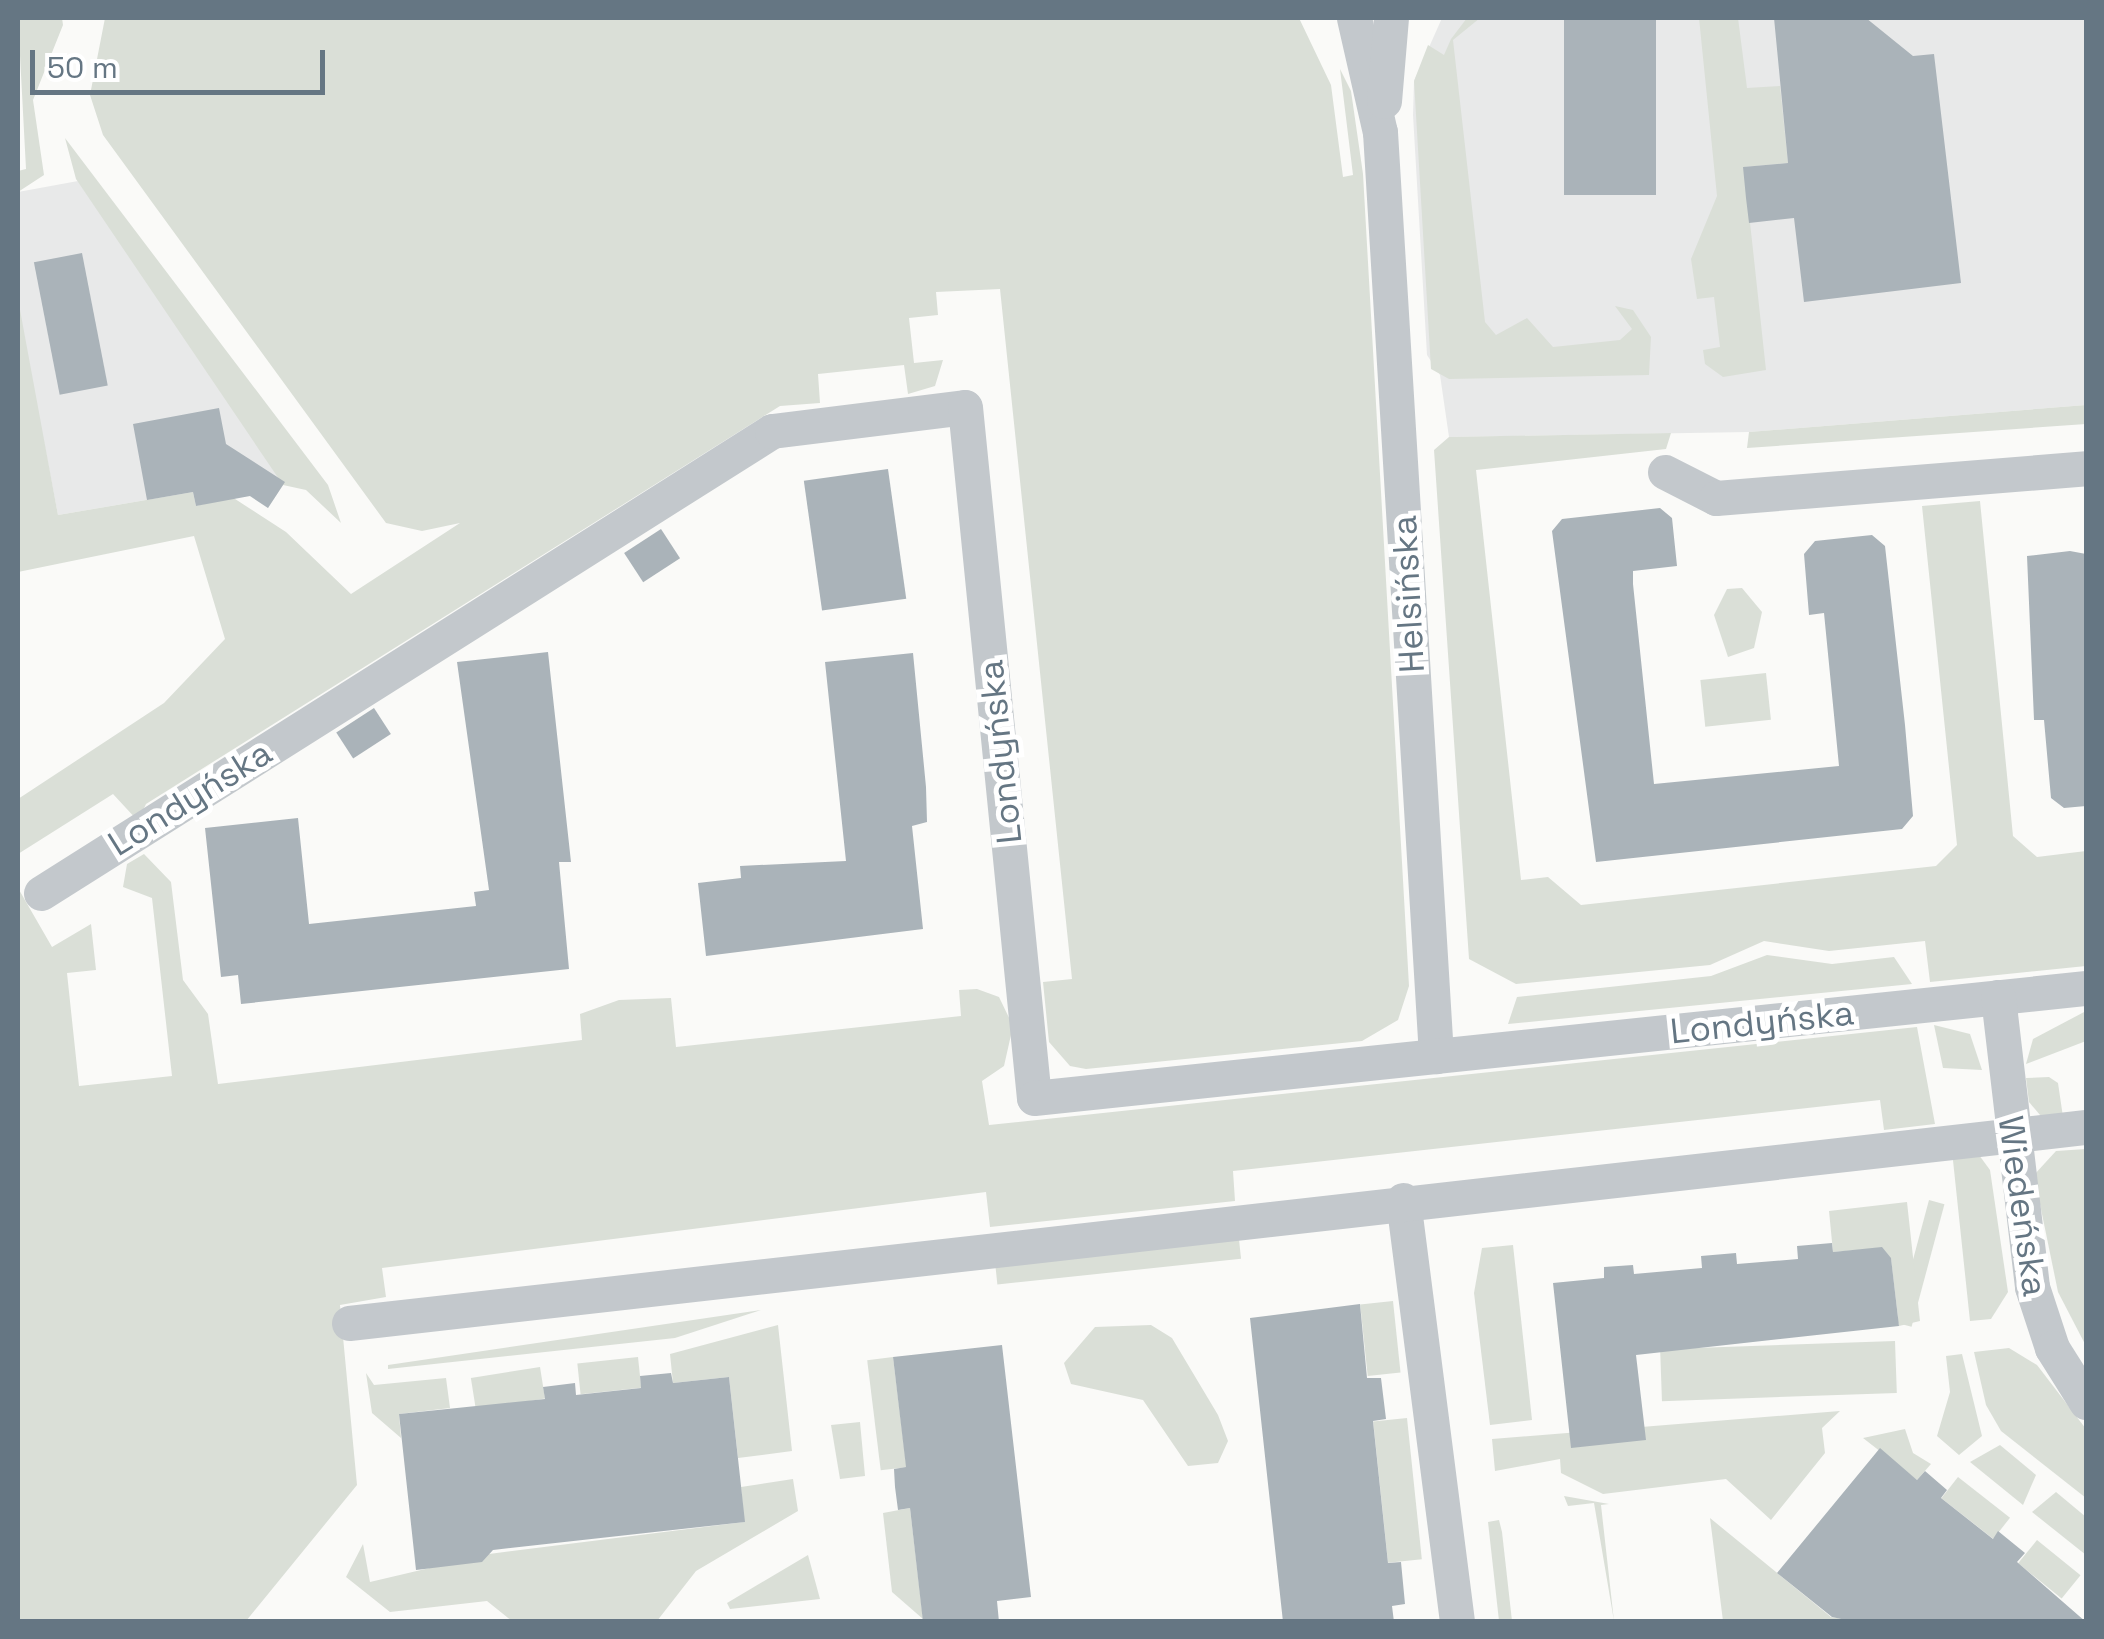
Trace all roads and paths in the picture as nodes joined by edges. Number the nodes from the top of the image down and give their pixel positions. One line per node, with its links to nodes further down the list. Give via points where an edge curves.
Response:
1 (1354, 18): 3 (street, Helsińska)
2 (1391, 18): 3 (street, Helsińska)
3 (1380, 132): 9 (street, Helsińska)
4 (2086, 468): 5 (street, via 1716,498)
5 (1665, 472)
6 (41, 893): 9 (street, Londyńska, via 772,431 965,407 1034,1098)
7 (2086, 988): 8 (street, Londyńska)
8 (1998, 997): 9 (street, Londyńska); 11 (street, Wiedeńska)
9 (1436, 1056)
10 (2086, 1127): 11 (street)
11 (2010, 1130): 12 (street); 14 (street, Wiedeńska, via 2040,1318)
12 (1402, 1200): 13 (street); 15 (street)
13 (349, 1323)
14 (2086, 1402)
15 (1456, 1622)

